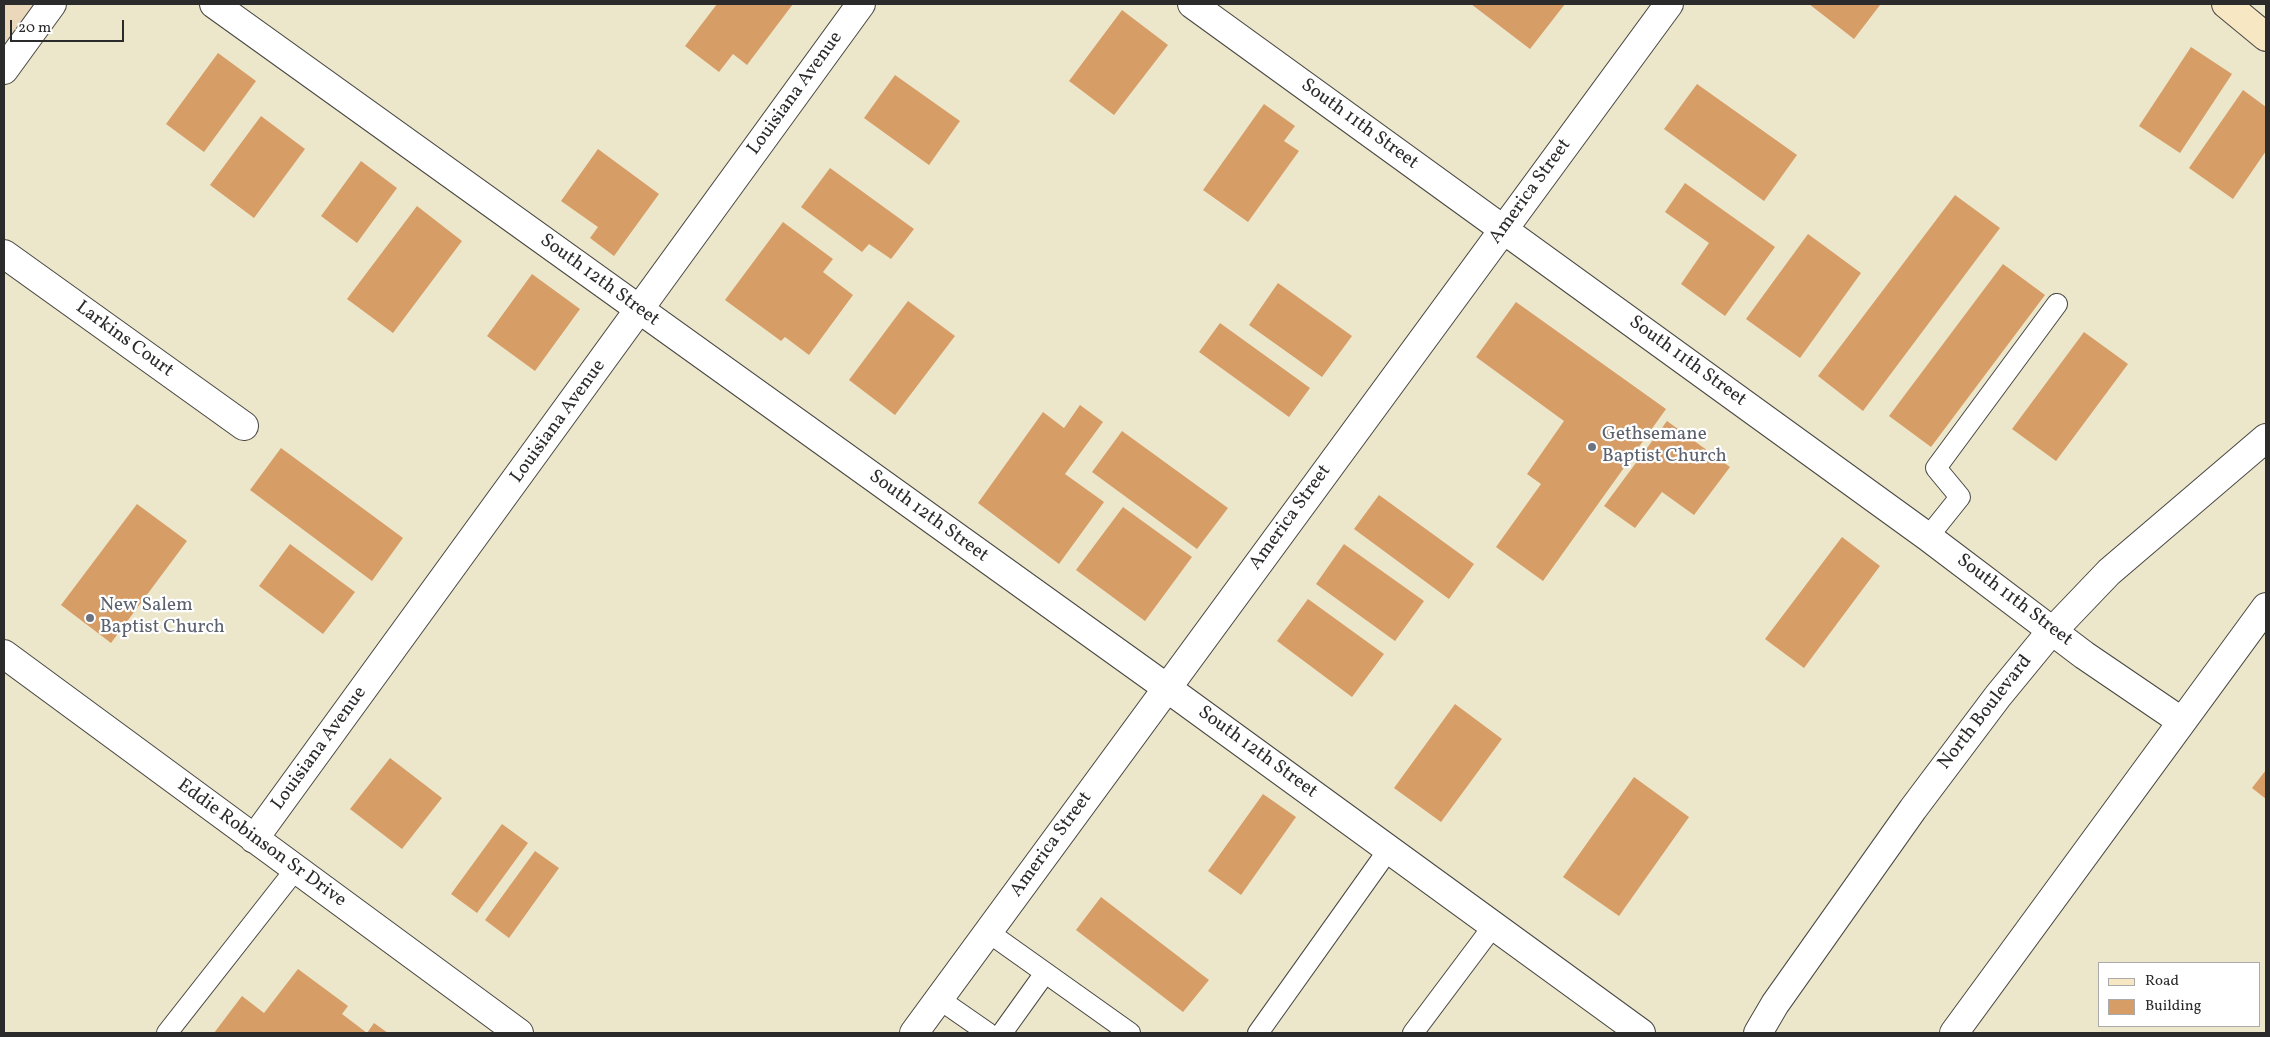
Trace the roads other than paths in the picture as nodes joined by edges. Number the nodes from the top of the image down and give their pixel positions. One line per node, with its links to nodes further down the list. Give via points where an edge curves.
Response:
1 (52, 4): 8 (street)
2 (214, 4): 12 (street, South 12th Street)
3 (862, 4): 12 (street, Louisiana Avenue)
4 (1192, 4): 9 (street, South 11th Street)
5 (1669, 4): 9 (street, America Street)
6 (2226, 4): 7 (main road)
7 (2266, 37)
8 (4, 70)
9 (1504, 230): 15 (street, South 11th Street); 19 (street, America Street)
10 (4, 254): 13 (street, Larkins Court)
11 (2056, 304): 15 (lane, via 1936,468 1960,497)
12 (640, 311): 19 (street, South 12th Street); 21 (street, Louisiana Avenue)
13 (244, 426)
14 (2266, 438): 17 (street, North Boulevard, via 2108,572)
15 (1928, 537): 17 (street, South 11th Street)
16 (2266, 607): 20 (street)
17 (2053, 630): 20 (street, South 11th Street); 37 (street, North Boulevard, via 1913,808)
18 (4, 654): 21 (street, Eddie Robinson Sr Drive)
19 (1166, 688): 22 (street, South 12th Street); 25 (street, America Street)
20 (2181, 722): 38 (street)
21 (254, 839): 23 (street, Eddie Robinson Sr Drive)
22 (1389, 849): 24 (street, South 12th Street); 34 (lane)
23 (296, 870): 28 (lane); 29 (street, Eddie Robinson Sr Drive)
24 (1494, 925): 35 (lane); 36 (street, South 12th Street)
25 (988, 932): 26 (lane); 27 (street, America Street)
26 (1045, 973): 32 (lane); 33 (lane)
27 (939, 999): 30 (street, America Street); 31 (lane)
28 (167, 1033)
29 (519, 1033)
30 (914, 1033)
31 (988, 1033)
32 (1002, 1033)
33 (1130, 1033)
34 (1258, 1033)
35 (1413, 1033)
36 (1640, 1033)
37 (1758, 1033)
38 (1954, 1033)

